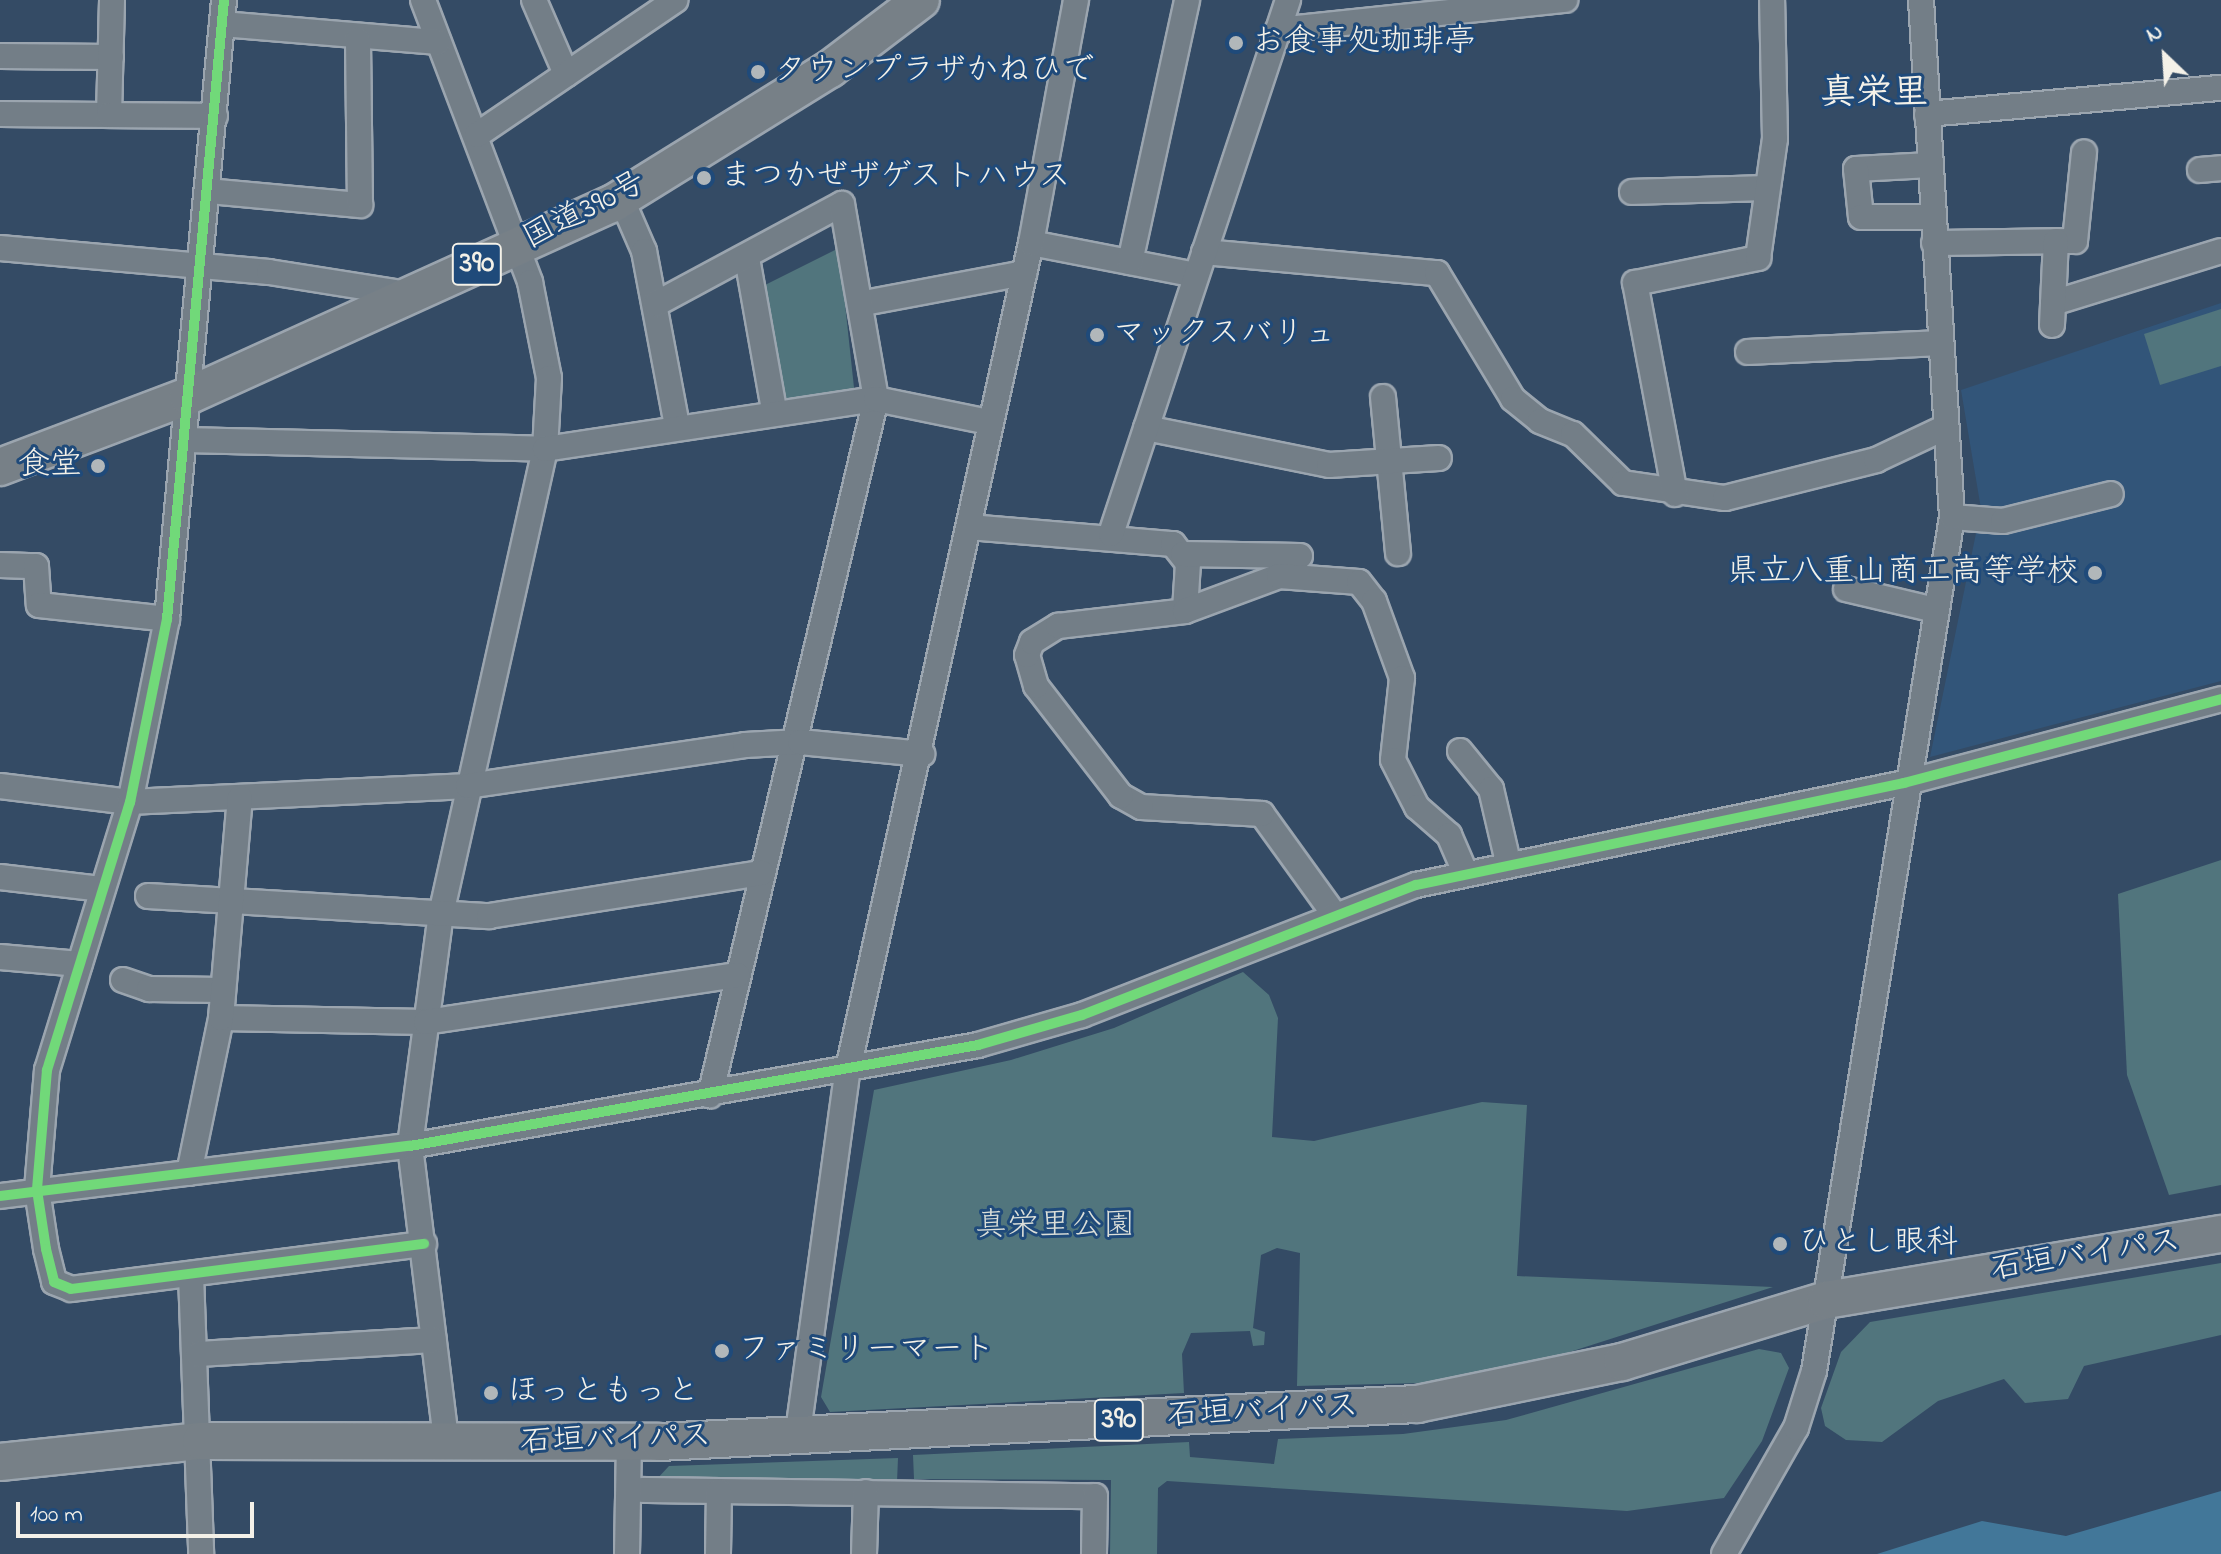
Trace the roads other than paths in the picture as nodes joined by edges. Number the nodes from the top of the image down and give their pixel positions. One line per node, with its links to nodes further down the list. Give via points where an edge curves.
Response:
1 (112, 0): 18 (street)
2 (423, 0): 16 (street)
3 (534, 0): 19 (street)
4 (676, 0): 19 (street)
5 (921, 0): 31 (highway, 国道390号 / 390, via 830,69)
6 (1076, 0): 34 (street)
7 (1187, 0): 40 (street)
8 (1288, 0): 14 (street)
9 (1565, 0): 12 (street)
10 (1772, 0): 28 (street, via 1775,139)
11 (1921, 0): 22 (street)
12 (1387, 10): 14 (street)
13 (223, 12): 15 (street); 24 (street)
14 (1278, 30): 41 (street)
15 (358, 40): 16 (street); 29 (street, via 360,205)
16 (438, 42): 25 (street)
17 (0, 56): 18 (street)
18 (111, 57): 23 (street)
19 (566, 74): 25 (street)
20 (2221, 88): 22 (street)
21 (0, 114): 23 (street)
22 (1927, 114): 27 (street)
23 (109, 115): 24 (street)
24 (215, 116): 29 (street)
25 (477, 135): 37 (street)
26 (2084, 152): 33 (street, via 2075,241)
27 (1930, 165): 32 (street); 32 (street, via 1856,169 1861,217)
28 (1764, 188): 30 (street); 62 (street, via 1758,258 1635,283)
29 (208, 191): 42 (street)
30 (1632, 192)
31 (621, 198): 37 (highway, 国道390号 / 390); 46 (street)
32 (1932, 217): 35 (street)
33 (2056, 241): 35 (street); 38 (street, via 2053,314)
34 (1031, 243): 40 (street); 43 (street)
35 (1934, 243): 47 (street)
36 (0, 248): 42 (street)
37 (514, 248): 44 (highway, 国道390号 / 390); 58 (street, via 546,344)
38 (2221, 251)
39 (747, 258): 45 (street, via 842,204); 46 (street); 52 (street)
40 (1130, 262): 41 (street)
41 (1200, 264): 56 (street); 62 (street, via 1437,273 1513,399 1540,421 1573,434 1623,483)
42 (202, 265): 44 (street); 49 (street)
43 (1024, 273): 45 (street); 53 (street)
44 (408, 294): 49 (highway, 国道390号 / 390)
45 (864, 303): 51 (street)
46 (656, 304): 54 (street)
47 (1940, 343): 48 (street); 55 (street)
48 (1748, 352)
49 (188, 396): 57 (street); 61 (highway, 国道390号 / 390)
50 (1383, 397): 60 (street)
51 (876, 399): 52 (street); 53 (street); 76 (street)
52 (774, 410): 54 (street)
53 (989, 422): 65 (street)
54 (677, 425): 58 (street)
55 (1946, 427): 62 (street, via 1876,460 1753,492); 64 (street)
56 (1146, 428): 60 (street, via 1329,465); 66 (street)
57 (187, 440): 58 (street); 74 (street)
58 (545, 449): 81 (street)
59 (1439, 458): 60 (street)
60 (1389, 461): 67 (street)
61 (0, 467)
62 (1675, 494)
63 (2111, 494): 64 (street, via 2003,521)
64 (1952, 517): 72 (street)
65 (969, 527): 66 (street); 78 (street)
66 (1111, 534): 68 (street, via 1160,540)
67 (1398, 553)
68 (1183, 554): 69 (street); 73 (street)
69 (1300, 556)
70 (0, 565): 74 (street, via 36,566 39,605)
71 (1846, 589): 72 (street)
72 (1935, 610): 79 (street)
73 (1185, 611): 85 (street, via 1279,576 1359,582 1374,601 1402,678 1393,760 1417,807 1449,835); 92 (street, via 1058,626 1032,642 1029,673 1132,805 1262,814)
74 (167, 619): 83 (street)
75 (2221, 699): 79 (street)
76 (800, 742): 78 (street); 81 (street); 86 (street)
77 (1460, 751): 84 (street, via 1491,789)
78 (922, 754): 100 (street)
79 (1904, 783): 84 (street); 109 (street)
80 (0, 786): 83 (street)
81 (468, 786): 82 (street); 91 (street)
82 (240, 798): 83 (street); 90 (street)
83 (130, 802): 88 (street)
84 (1508, 862): 85 (street)
85 (1465, 872): 92 (street)
86 (762, 873): 91 (street, via 489,916); 95 (street)
87 (0, 877): 88 (street)
88 (100, 889): 94 (street)
89 (148, 896): 90 (street)
90 (227, 903): 91 (street, via 299,900); 97 (street)
91 (441, 913): 99 (street)
92 (1334, 914): 100 (street, via 1082,1015 978,1045)
93 (0, 957): 94 (street)
94 (80, 964): 104 (street, via 47,1070)
95 (737, 975): 99 (street); 101 (street)
96 (123, 980): 97 (street, via 149,989)
97 (222, 990): 98 (street)
98 (221, 1018): 99 (street); 103 (street)
99 (426, 1022): 102 (street)
100 (848, 1069): 101 (street); 112 (street)
101 (710, 1096): 102 (street)
102 (410, 1146): 103 (street); 107 (street)
103 (189, 1173): 104 (street)
104 (37, 1190): 105 (street); 108 (street, via 54,1282 71,1289)
105 (0, 1196)
106 (2221, 1234): 109 (highway, 石垣バイパス / 390)
107 (424, 1244): 108 (street); 110 (street)
108 (191, 1275): 111 (street)
109 (1826, 1300): 112 (highway, 石垣バイパス / 390, via 1607,1366 1417,1404); 125 (street, via 1796,1428)
110 (434, 1340): 111 (street); 115 (street)
111 (198, 1354): 113 (street)
112 (798, 1432): 114 (highway, 石垣バイパス / 390)
113 (201, 1441): 115 (highway, 石垣バイパス / 390); 116 (highway, 石垣バイパス / 390); 120 (street)
114 (629, 1442): 115 (highway, 石垣バイパス / 390); 121 (street)
115 (447, 1447)
116 (0, 1462)
117 (642, 1490): 118 (street)
118 (719, 1491): 119 (street); 122 (street)
119 (866, 1492): 123 (street); 124 (street, via 1095,1496)
120 (201, 1554)
121 (627, 1554)
122 (718, 1554)
123 (864, 1554)
124 (1094, 1554)
125 (1724, 1554)

